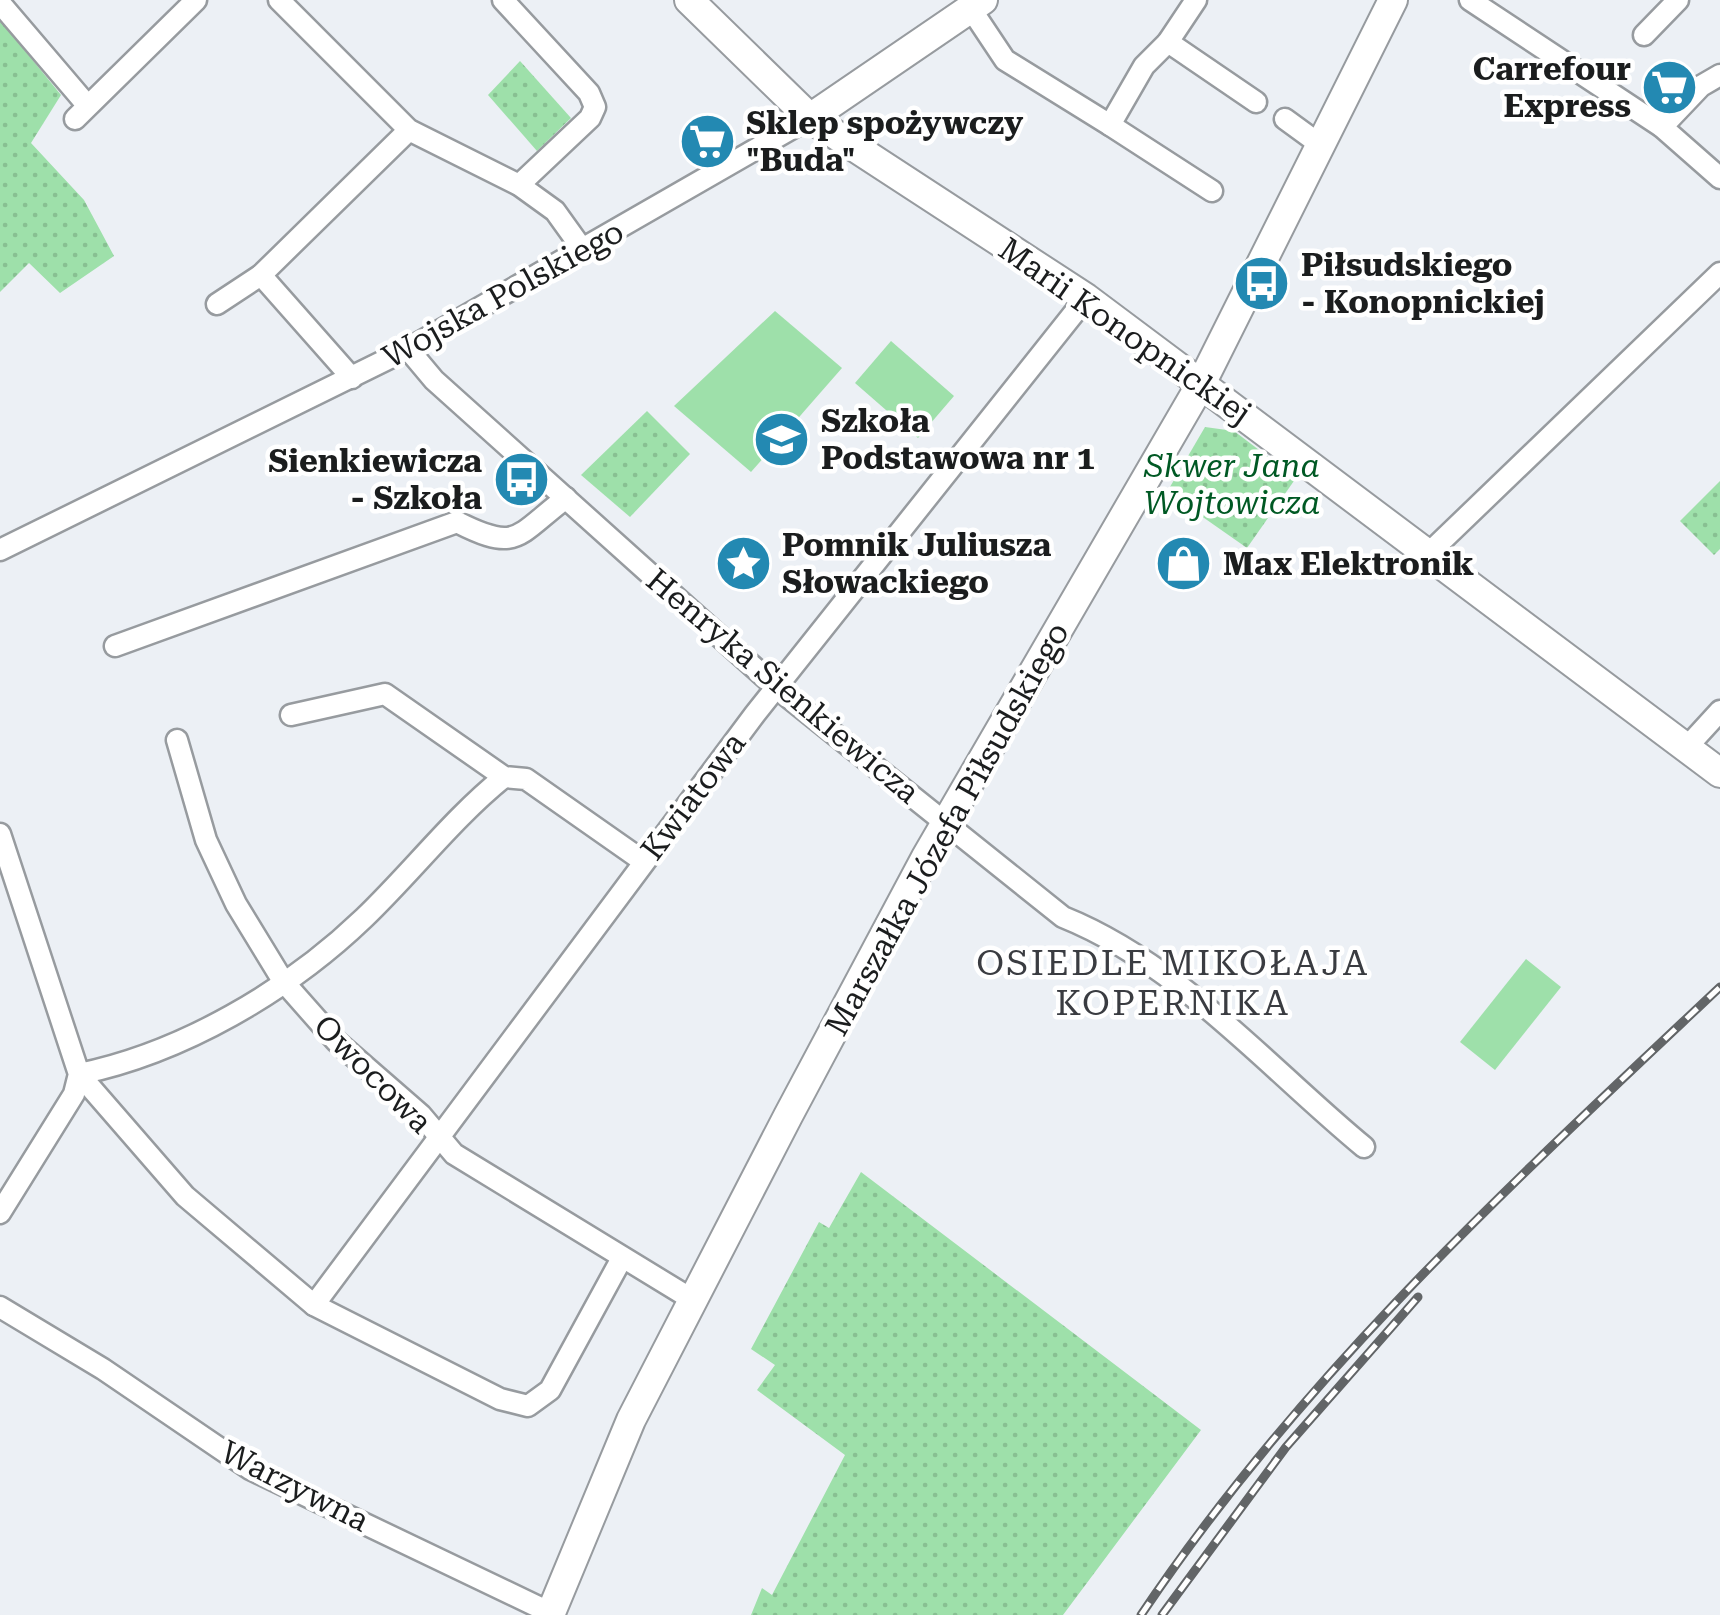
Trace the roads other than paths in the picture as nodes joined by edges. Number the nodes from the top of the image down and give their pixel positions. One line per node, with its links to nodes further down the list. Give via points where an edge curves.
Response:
1 (196, 0): 9 (street, via 81,112)
2 (280, 0): 19 (street)
3 (503, 0): 22 (street, via 589,93 594,108)
4 (690, 0): 15 (street, Marii Konopnickiej)
5 (1196, 0): 12 (street)
6 (1393, 0): 20 (street, Marszałka Józefa Piłsudskiego)
7 (1470, 0): 18 (street)
8 (1678, 0): 11 (street)
9 (0, 3)
10 (977, 4): 15 (street, Wojska Polskiego); 17 (street, via 1005,60)
11 (1644, 36)
12 (1168, 42): 14 (street); 17 (street, via 1144,66)
13 (1720, 74): 18 (street)
14 (1256, 102)
15 (810, 118): 24 (street, Wojska Polskiego); 27 (street, Marii Konopnickiej)
16 (1285, 120): 20 (street)
17 (1110, 125): 23 (street)
18 (1662, 126): 21 (street)
19 (409, 130): 22 (street); 26 (street)
20 (1322, 146): 31 (street, Marszałka Józefa Piłsudskiego)
21 (1720, 178)
22 (519, 186): 24 (street, via 555,211)
23 (1212, 191)
24 (582, 250): 29 (street, Wojska Polskiego)
25 (1720, 273): 34 (street)
26 (261, 275): 28 (street); 30 (street)
27 (1086, 298): 31 (street, Marii Konopnickiej); 36 (street, Kwiatowa)
28 (217, 304)
29 (408, 350): 30 (street, Wojska Polskiego); 32 (street, Henryka Sienkiewicza)
30 (352, 378): 33 (street, Wojska Polskiego)
31 (1201, 384): 34 (street, Marii Konopnickiej); 43 (street, Marszałka Józefa Piłsudskiego)
32 (566, 498): 35 (street, via 514,539 492,541 457,522); 36 (street, Henryka Sienkiewicza)
33 (0, 550)
34 (1429, 552): 40 (street, Marii Konopnickiej)
35 (115, 646)
36 (778, 689): 43 (street, Henryka Sienkiewicza); 45 (street, Kwiatowa)
37 (1720, 711): 40 (street)
38 (291, 714): 42 (street, via 385,694)
39 (178, 740): 46 (street, Owocowa, via 206,840)
40 (1687, 747): 41 (street, Marii Konopnickiej)
41 (1720, 773)
42 (504, 777): 45 (street, via 526,778); 46 (street, via 363,919)
43 (946, 823): 49 (street, Henryka Sienkiewicza, via 1063,918 1178,984); 52 (street, Marszałka Józefa Piłsudskiego)
44 (0, 834): 47 (street)
45 (644, 862): 48 (street, Kwiatowa)
46 (284, 981): 47 (street, via 162,1050); 48 (street, Owocowa)
47 (79, 1074): 50 (street, via 74,1094); 53 (street, via 185,1196)
48 (438, 1139): 51 (street, Owocowa); 53 (street, Kwiatowa)
49 (1364, 1146)
50 (0, 1213)
51 (622, 1258): 52 (street, Owocowa); 53 (street, via 550,1390 528,1406 500,1399)
52 (693, 1300): 55 (street, Marszałka Józefa Piłsudskiego, via 630,1420)
53 (314, 1305)
54 (0, 1307): 55 (street, Warzywna, via 250,1469)
55 (551, 1614)

